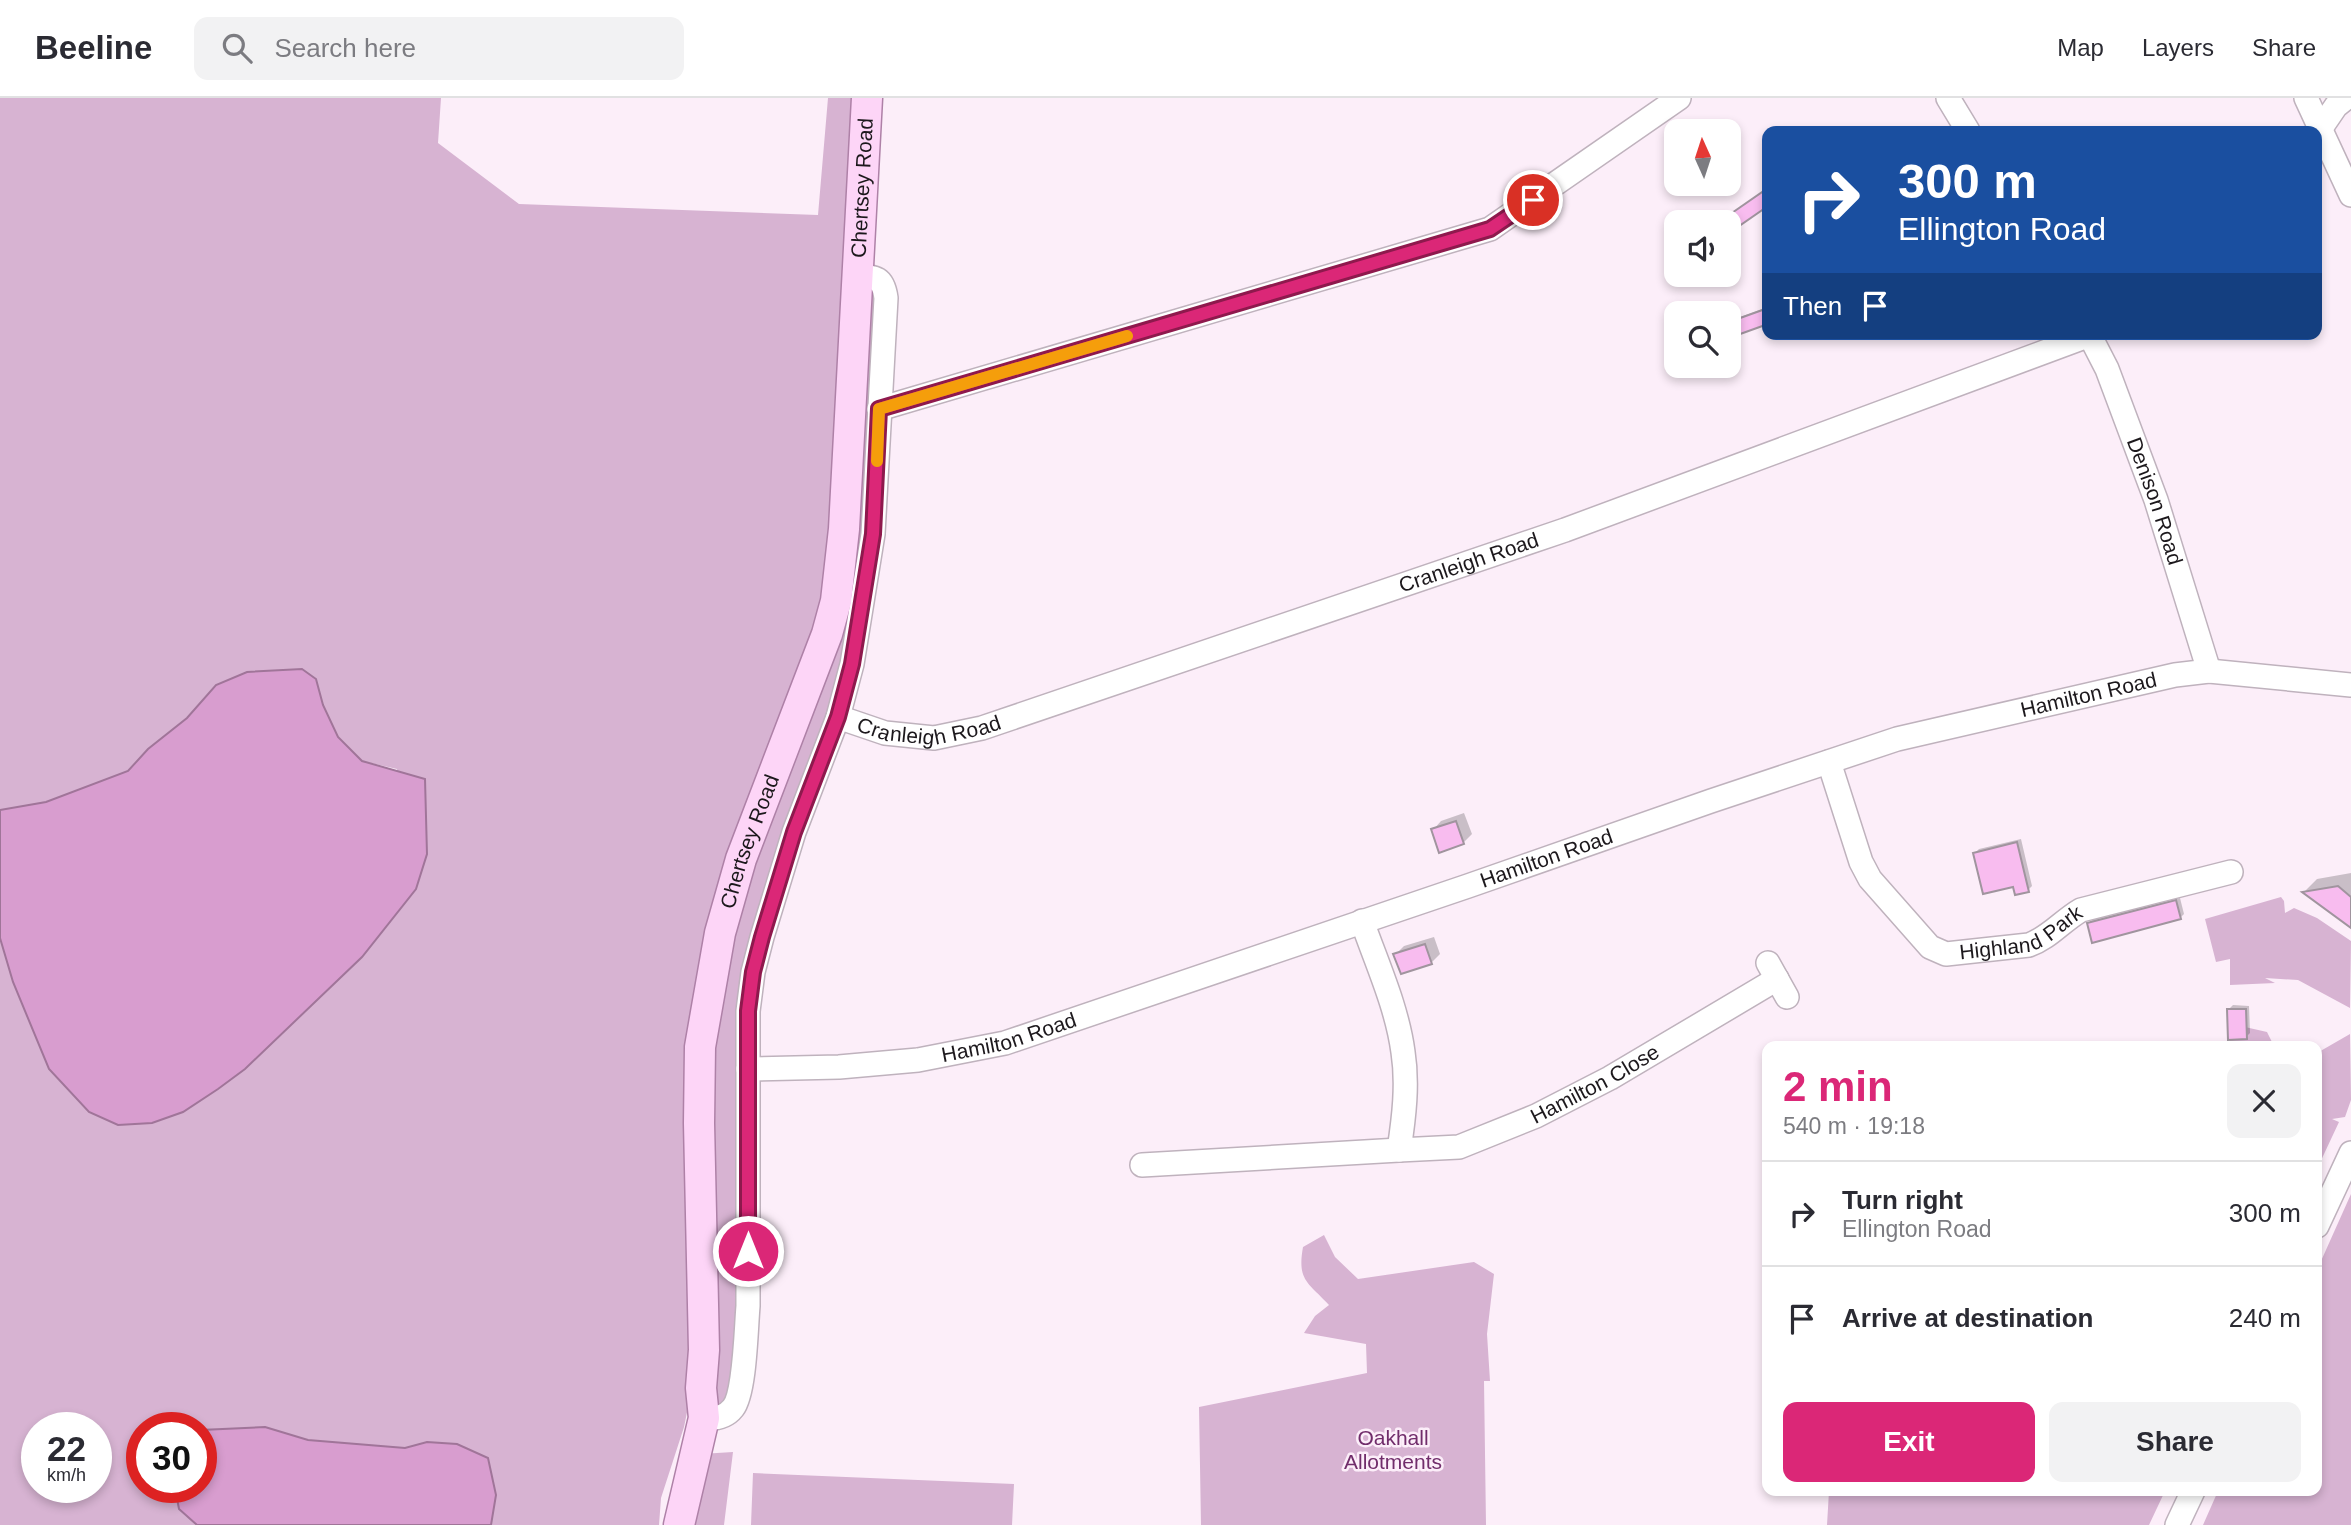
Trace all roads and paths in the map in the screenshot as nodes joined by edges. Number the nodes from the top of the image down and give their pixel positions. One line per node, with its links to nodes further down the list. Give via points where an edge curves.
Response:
1 (867, 98): 11 (main road, Chertsey Road)
2 (1679, 98): 14 (street, via 1490,229)
3 (1948, 98): 6 (street)
4 (2306, 98): 7 (street)
5 (2346, 98): 8 (street)
6 (1965, 126)
7 (2320, 126)
8 (2322, 127)
9 (2322, 130): 10 (street)
10 (2351, 195)
11 (856, 276): 14 (street, Chertsey Road, via 877,278 884,285); 27 (main road, Chertsey Road, via 846,507 835,601 827,634 730,894 700,1047)
12 (2074, 340): 17 (street, Cranleigh Road, via 1565,530 982,728 934,738 885,733)
13 (2093, 340): 15 (street, Denison Road, via 2155,500)
14 (879, 409): 17 (street, Chertsey Road, via 873,534 852,664)
15 (2209, 671): 16 (street, Hamilton Road); 18 (street, Hamilton Road, via 1959,724)
16 (2351, 685)
17 (838, 717): 22 (street, Chertsey Road, via 794,832 753,972)
18 (1829, 762): 19 (street, Highland Park, via 1870,879 1930,947 1946,954 2029,945 2081,910 2198,891); 20 (street, Hamilton Road)
19 (2231, 872)
20 (1362, 922): 22 (street, Hamilton Road, via 1005,1042 918,1060); 23 (street, via 1404,1053 1406,1092)
21 (1777, 980): 23 (street, Hamilton Close, via 1536,1116 1459,1147)
22 (748, 1069): 27 (street, Chertsey Road, via 744,1353 738,1400 732,1410 724,1416)
23 (1399, 1150): 25 (street, Hamilton Close)
24 (2351, 1153): 26 (street)
25 (1141, 1163)
26 (2322, 1215)
27 (704, 1418): 29 (main road, Chertsey Road)
28 (2191, 1496): 30 (street)
29 (680, 1525)
30 (2177, 1525)

